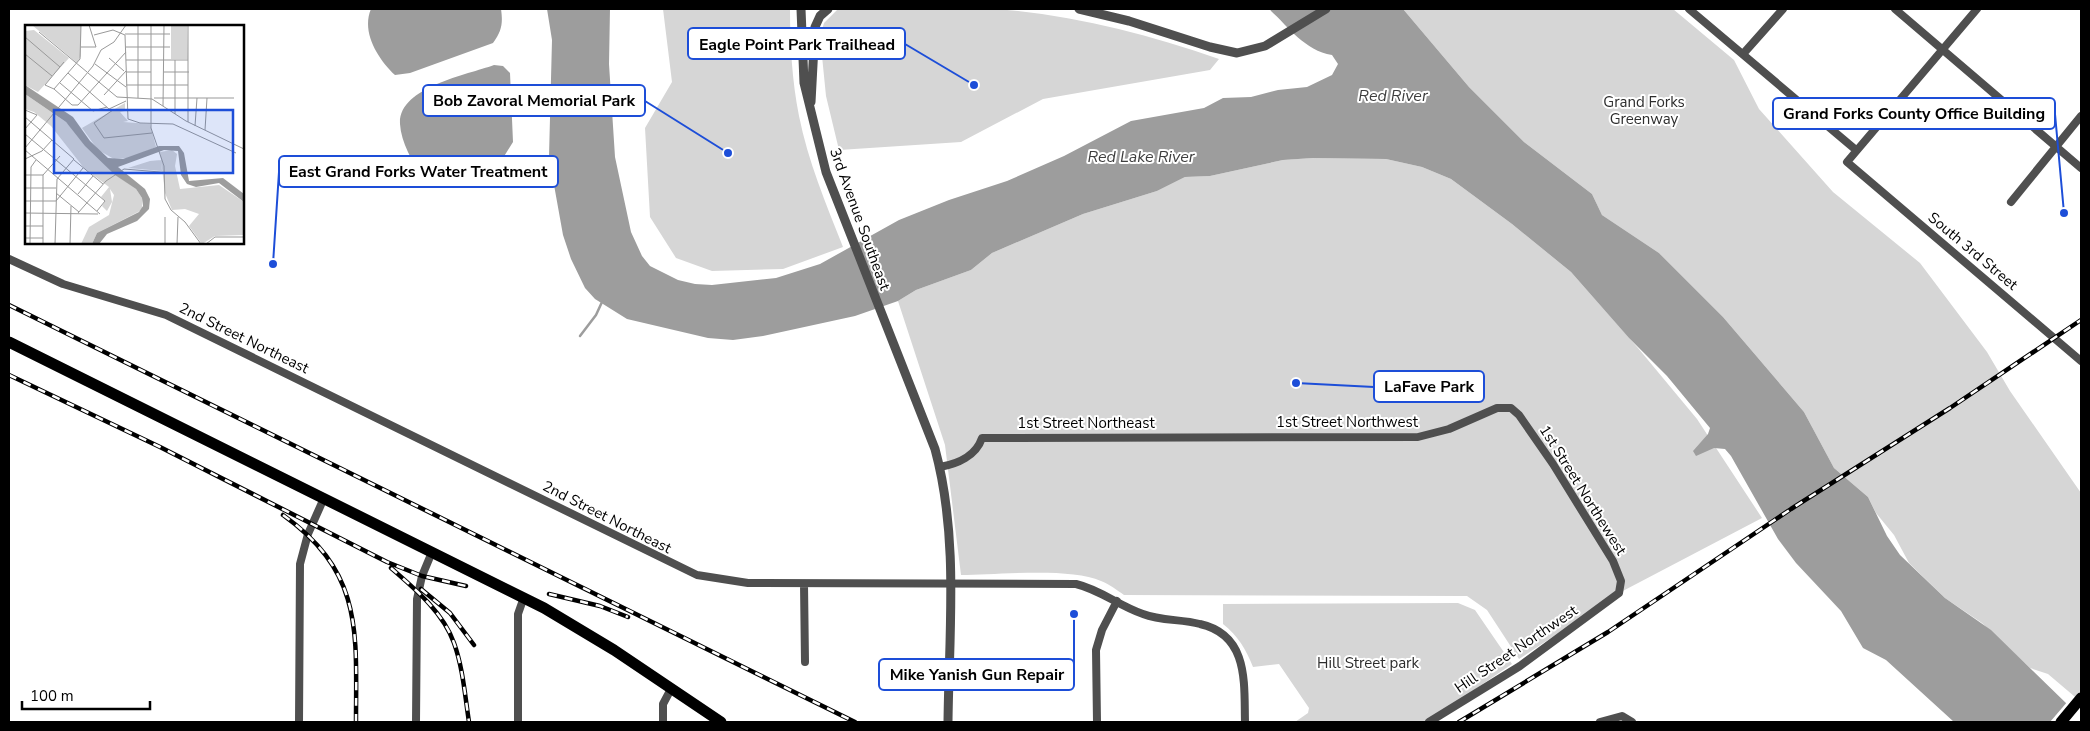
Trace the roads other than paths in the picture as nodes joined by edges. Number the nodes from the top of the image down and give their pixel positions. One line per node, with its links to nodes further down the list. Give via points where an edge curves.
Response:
1 (801, 9): 11 (street, 3rd Avenue Southeast)
2 (828, 9): 11 (street, via 815,27)
3 (1079, 9): 4 (street, via 1237,52 1265,46 1282,38)
4 (1326, 9)
5 (1689, 9): 10 (street)
6 (1783, 9): 10 (street)
7 (1895, 9): 9 (street)
8 (1977, 9): 9 (street)
9 (1943, 49): 13 (street); 14 (street)
10 (1743, 54): 14 (street)
11 (808, 70): 22 (street, 3rd Avenue Southeast, via 811,117 826,172)
12 (2081, 116): 13 (street)
13 (2056, 147): 15 (street); 16 (street)
14 (1856, 150): 19 (street, South 3rd Street, via 1847,162)
15 (2081, 168)
16 (2011, 202)
17 (9, 259): 26 (street, 2nd Street Northeast, via 63,284 166,315 697,576 731,582)
18 (9, 342): 23 (main road)
19 (2081, 361)
20 (1506, 406): 21 (street, 1st Street Northwest, via 1449,429 1418,437); 27 (street, 1st Street Northewest, via 1519,415 1553,464 1613,561 1621,581)
21 (1243, 437): 22 (street, 1st Street Northeast, via 982,438 966,458)
22 (940, 467): 25 (street, 3rd Avenue Southeast, via 948,519)
23 (324, 498): 24 (main road); 33 (street, via 308,534 300,564)
24 (432, 552): 28 (main road); 34 (street, via 417,599)
25 (949, 583): 26 (street, 2nd Street Northeast); 29 (street, 2nd Street Northeast, via 1076,584); 38 (street, 3rd Avenue Southeast)
26 (804, 584): 30 (street)
27 (1617, 596): 41 (street, Hill Street Northwest, via 1507,675)
28 (524, 597): 31 (main road); 35 (street, via 518,614)
29 (1117, 601): 39 (street, via 1096,650); 40 (street, 2nd Street Northeast, via 1152,617 1209,627 1229,641 1243,669)
30 (805, 662)
31 (671, 688): 36 (street, via 664,700); 37 (main road)
32 (2081, 698): 44 (main road)
33 (300, 722)
34 (416, 722)
35 (518, 722)
36 (663, 722)
37 (720, 722)
38 (948, 722)
39 (1097, 722)
40 (1244, 722)
41 (1429, 722)
42 (1600, 722): 43 (street, via 1618,716)
43 (1632, 722)
44 (2062, 722)

